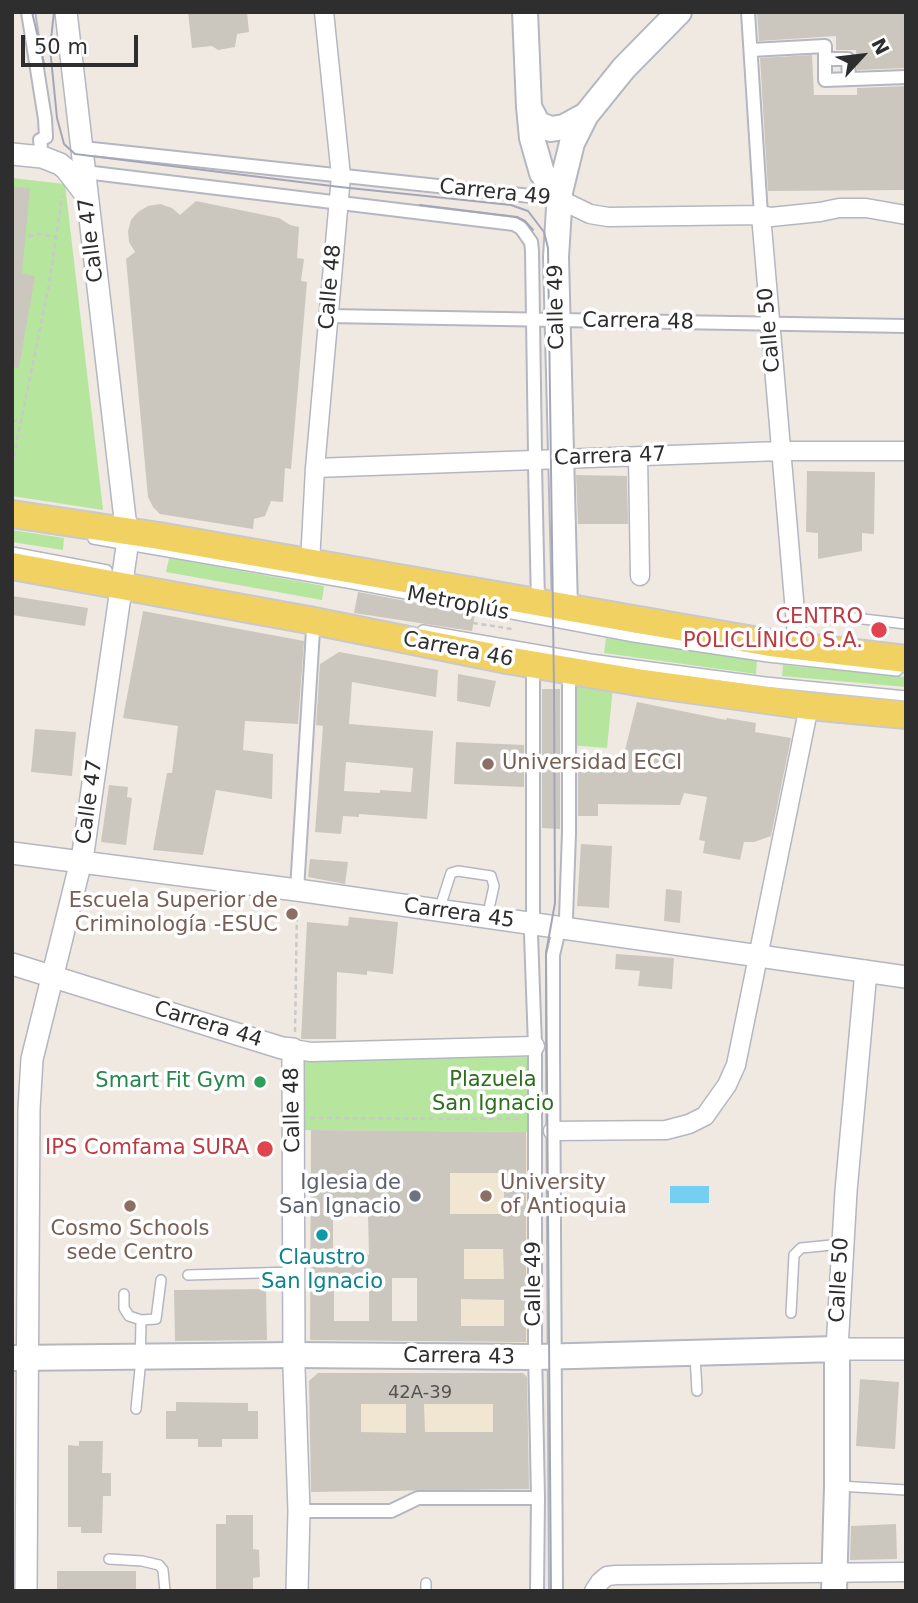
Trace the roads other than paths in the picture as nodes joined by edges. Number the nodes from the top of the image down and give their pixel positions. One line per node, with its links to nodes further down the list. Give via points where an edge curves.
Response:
1 (28, 12): 15 (street, via 46,128 46,138 40,140)
2 (66, 12): 13 (street, Calle 47)
3 (324, 12): 17 (street, Calle 48)
4 (525, 12): 11 (main road)
5 (679, 12): 12 (main road)
6 (748, 12): 7 (street, Calle 50)
7 (751, 50): 8 (street, via 825,46); 20 (street, Calle 50)
8 (825, 59): 10 (street, via 848,59); 10 (street, via 825,80)
9 (906, 77): 10 (street)
10 (849, 79)
11 (528, 107): 12 (main road, via 538,124 551,129); 18 (main road, via 536,158)
12 (586, 115): 18 (main road, Calle 49, via 572,143)
13 (83, 148): 16 (street, Calle 47); 17 (street, Carrera 49)
14 (12, 155): 15 (street, Carrera 49)
15 (42, 157): 16 (street, Carrera 49)
16 (76, 171): 19 (street, Carrera 49); 34 (street, Calle 47, via 87,197)
17 (341, 176): 18 (street, Carrera 49); 19 (street, Calle 48)
18 (559, 199): 20 (street, Carrera 49, via 608,217); 24 (main road, Calle 49)
19 (338, 203): 22 (street, Carrera 49, via 514,224); 23 (street, Calle 48)
20 (761, 215): 21 (street, Carrera 49, via 839,208); 25 (street, Calle 50)
21 (906, 215)
22 (527, 234): 24 (street, Calle 49)
23 (328, 316): 24 (street, Carrera 48); 31 (street, Calle 48)
24 (545, 320): 25 (street, Carrera 48); 30 (main road, Calle 49)
25 (770, 324): 26 (street, Carrera 48); 27 (street, Calle 50)
26 (906, 326)
27 (780, 451): 28 (street, Carrera 47); 29 (street, Carrera 47); 43 (street, Calle 50)
28 (906, 451)
29 (638, 456): 30 (street, Carrera 47); 38 (street)
30 (543, 459): 31 (street, Carrera 47); 40 (street, Calle 49); 41 (main road, Calle 49)
31 (315, 468): 36 (street, Calle 48)
32 (12, 514): 34 (main road)
33 (79, 536): 34 (lane, Metroplús)
34 (128, 539): 36 (main road, via 159,536); 39 (street, Calle 47); 52 (lane, Metroplús, via 634,637)
35 (12, 552): 39 (lane)
36 (310, 563): 40 (main road)
37 (12, 566): 39 (main road, Carrera 46)
38 (640, 576)
39 (125, 578): 50 (main road, Carrera 46); 57 (street, Calle 47)
40 (538, 603): 41 (main road)
41 (565, 608): 48 (main road)
42 (311, 610): 44 (lane)
43 (795, 611): 45 (lane); 48 (street, Calle 50)
44 (324, 612)
45 (906, 624)
46 (417, 629): 53 (lane, Metroplús, via 590,659)
47 (313, 630): 58 (street)
48 (798, 647): 49 (main road)
49 (906, 659)
50 (533, 664): 51 (main road, Carrera 46); 60 (street)
51 (569, 670): 54 (main road, Carrera 46); 62 (street)
52 (906, 671)
53 (906, 696)
54 (809, 706): 55 (main road, Carrera 46); 65 (street)
55 (906, 715)
56 (12, 853): 57 (street, Carrera 45)
57 (81, 862): 58 (street, Carrera 45); 68 (street, Calle 47)
58 (297, 890): 59 (street, Carrera 45)
59 (441, 911): 61 (street, Carrera 45); 61 (lane, via 447,882 458,870 491,876 494,886)
60 (533, 913)
61 (487, 918): 65 (street, Carrera 45)
62 (566, 918)
63 (531, 934): 70 (street, Calle 49)
64 (557, 939): 72 (street, Calle 49, via 553,955)
65 (758, 956): 67 (street, Carrera 45); 72 (street, via 736,1065 705,1116 666,1130)
66 (12, 964): 68 (street, Carrera 44)
67 (866, 971): 69 (street, Carrera 45); 73 (street, Calle 50)
68 (52, 976): 71 (street, Carrera 44); 86 (street, Calle 47, via 23,1109)
69 (906, 977)
70 (535, 1046): 71 (street, Carrera 44); 85 (street, Calle 49)
71 (293, 1049): 74 (street, Calle 48)
72 (553, 1131): 85 (street, Calle 49)
73 (842, 1244): 78 (lane, via 801,1248 794,1255); 80 (street, Calle 50)
74 (295, 1272): 75 (lane); 83 (street, Calle 48)
75 (188, 1275)
76 (161, 1280): 79 (lane, via 156,1319)
77 (124, 1294): 79 (lane, via 129,1316)
78 (791, 1313)
79 (141, 1320): 84 (lane)
80 (837, 1349): 81 (street, Carrera 43); 82 (main road, Carrera 43); 89 (main road, Calle 50)
81 (906, 1349)
82 (694, 1353): 85 (main road, Carrera 43); 87 (lane)
83 (294, 1355): 84 (main road, Carrera 43); 85 (main road, Carrera 43); 92 (street, Calle 48)
84 (140, 1357): 86 (main road, Carrera 43); 88 (lane)
85 (545, 1357): 91 (street, Calle 49); 100 (street, Calle 49)
86 (20, 1358): 96 (street, Calle 47)
87 (697, 1391)
88 (136, 1409)
89 (837, 1486): 90 (lane); 95 (main road, Calle 50)
90 (906, 1490)
91 (538, 1498): 92 (street, via 418,1498 391,1511); 99 (street, Calle 49)
92 (299, 1511): 98 (street, Calle 48)
93 (110, 1559): 97 (lane, via 159,1565)
94 (906, 1572): 95 (street)
95 (834, 1582): 101 (street, via 616,1575 607,1576)
96 (26, 1591)
97 (164, 1591)
98 (297, 1591)
99 (537, 1591)
100 (556, 1591)
101 (594, 1591)

